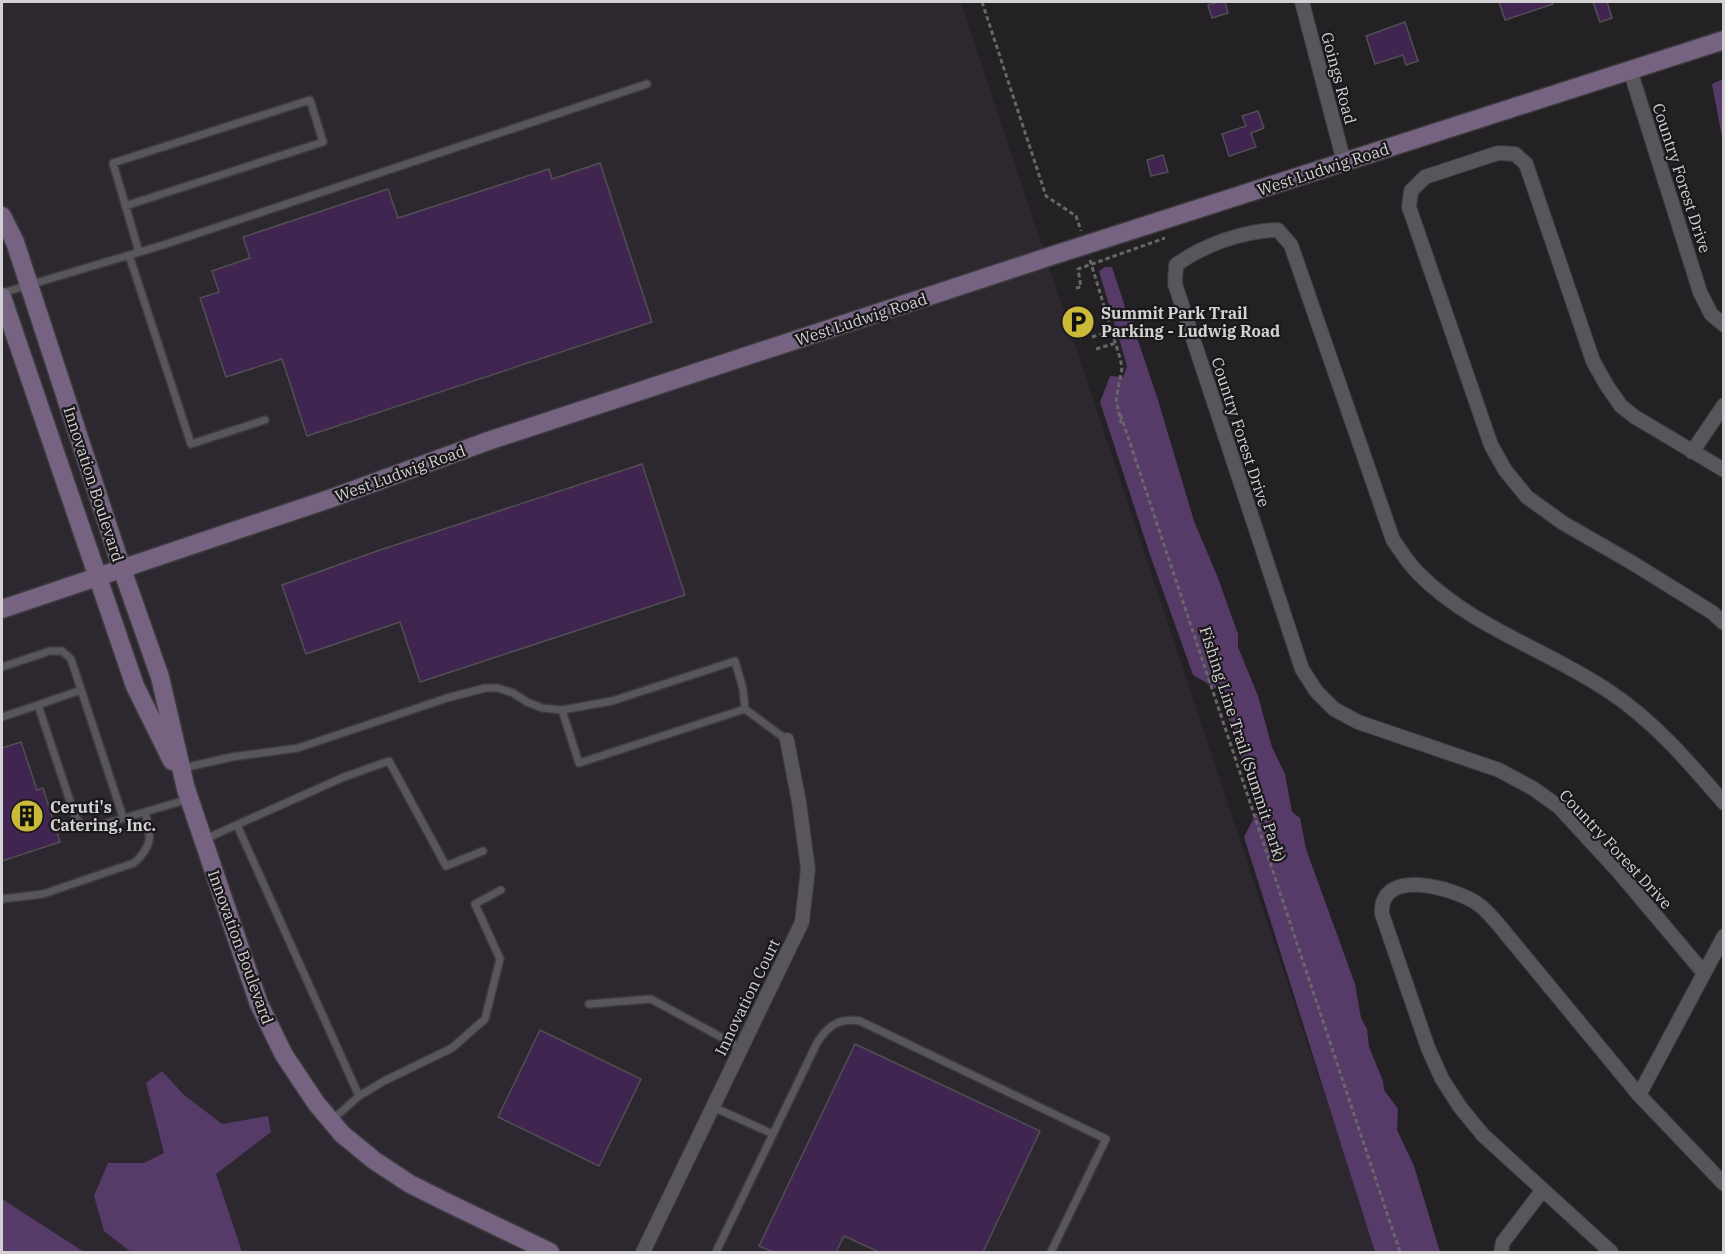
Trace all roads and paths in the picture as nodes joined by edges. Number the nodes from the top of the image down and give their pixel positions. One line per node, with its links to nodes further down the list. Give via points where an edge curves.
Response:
1 (982, 2): 9 (path, via 1046,196 1076,216)
2 (1302, 2): 6 (street, Goings Road)
3 (1724, 40): 4 (main road, West Ludwig Road)
4 (1630, 70): 6 (main road, West Ludwig Road); 17 (street, Country Forest Drive, via 1700,292 1711,314)
5 (647, 84): 10 (lane)
6 (1344, 162): 26 (main road, West Ludwig Road, via 488,441)
7 (126, 206): 7 (lane, via 113,164 310,100 323,142); 10 (lane)
8 (2, 216): 14 (main road, Innovation Boulevard)
9 (1083, 237)
10 (139, 252): 12 (lane)
11 (1088, 253): 13 (path, Fishing Line Trail (Summit Park))
12 (129, 255): 14 (lane); 23 (lane, via 191,444)
13 (1091, 265): 15 (path, via 1078,269 1081,287); 20 (path, Fishing Line Trail (Summit Park))
14 (28, 284): 16 (lane); 26 (main road, Innovation Boulevard)
15 (1076, 288)
16 (2, 295): 27 (main road, Innovation Boulevard)
17 (1724, 325)
18 (1104, 333): 19 (path)
19 (1092, 337)
20 (1116, 343): 21 (path); 62 (path, Fishing Line Trail (Summit Park), via 1122,368 1116,400 1121,422 1121,416)
21 (1096, 349)
22 (1724, 405): 24 (street)
23 (265, 420)
24 (1692, 452): 25 (street); 29 (street, via 1635,417 1606,386 1593,361 1526,164 1515,154 1498,153 1425,177 1411,191 1409,207 1491,445 1505,470 1527,497 1563,523)
25 (1724, 470)
26 (122, 569): 27 (main road, West Ludwig Road); 37 (main road, Innovation Boulevard, via 160,677)
27 (97, 577): 28 (main road, West Ludwig Road); 38 (main road, Innovation Boulevard, via 135,686)
28 (2, 609)
29 (1724, 623)
30 (2, 667): 31 (lane, via 50,651 62,651 71,659)
31 (81, 690): 32 (lane); 41 (lane)
32 (38, 705): 35 (lane); 41 (lane, via 79,823 86,828)
33 (744, 709): 34 (lane, via 735,662 612,701); 34 (lane, via 579,763); 36 (lane)
34 (562, 710): 37 (lane, via 542,708 498,688 485,688 298,748)
35 (2, 717)
36 (787, 740): 50 (street, Innovation Court, via 808,869 802,922)
37 (181, 768): 38 (main road, Innovation Boulevard)
38 (187, 794): 40 (lane); 43 (main road, Innovation Boulevard)
39 (1724, 803): 48 (street, Country Forest Drive, via 1658,729 1630,706 1605,688 1463,610 1417,572 1393,540 1291,245 1278,230 1258,230 1194,252 1176,265 1175,284 1302,669 1316,691 1334,709 1358,722 1499,770 1559,807)
40 (145, 812): 41 (lane); 46 (lane, via 150,843 134,863 43,894)
41 (123, 818)
42 (237, 825): 43 (lane); 44 (lane, via 389,761 446,866); 52 (lane)
43 (203, 840): 54 (main road, Innovation Boulevard, via 259,1004 284,1055)
44 (483, 851)
45 (501, 890): 52 (lane, via 475,904 500,959 485,1019 452,1048)
46 (2, 899)
47 (1724, 936): 48 (street)
48 (1703, 972): 51 (street)
49 (589, 1004): 50 (lane, via 651,999)
50 (741, 1048): 53 (street, Innovation Court)
51 (1639, 1095): 56 (street); 57 (street, via 1479,904 1414,883 1388,892 1381,903 1382,914 1442,1078 1483,1135)
52 (359, 1096): 54 (lane)
53 (713, 1107): 55 (lane); 59 (street, Innovation Court)
54 (331, 1121): 58 (main road, Innovation Boulevard, via 375,1161 410,1184)
55 (773, 1134): 60 (lane); 61 (lane, via 824,1031 847,1019 860,1021 1106,1139)
56 (1724, 1184)
57 (1542, 1191): 63 (street, via 1503,1242); 64 (street)
58 (550, 1252)
59 (643, 1252)
60 (716, 1252)
61 (1051, 1252)
62 (1400, 1252)
63 (1501, 1252)
64 (1611, 1252)

